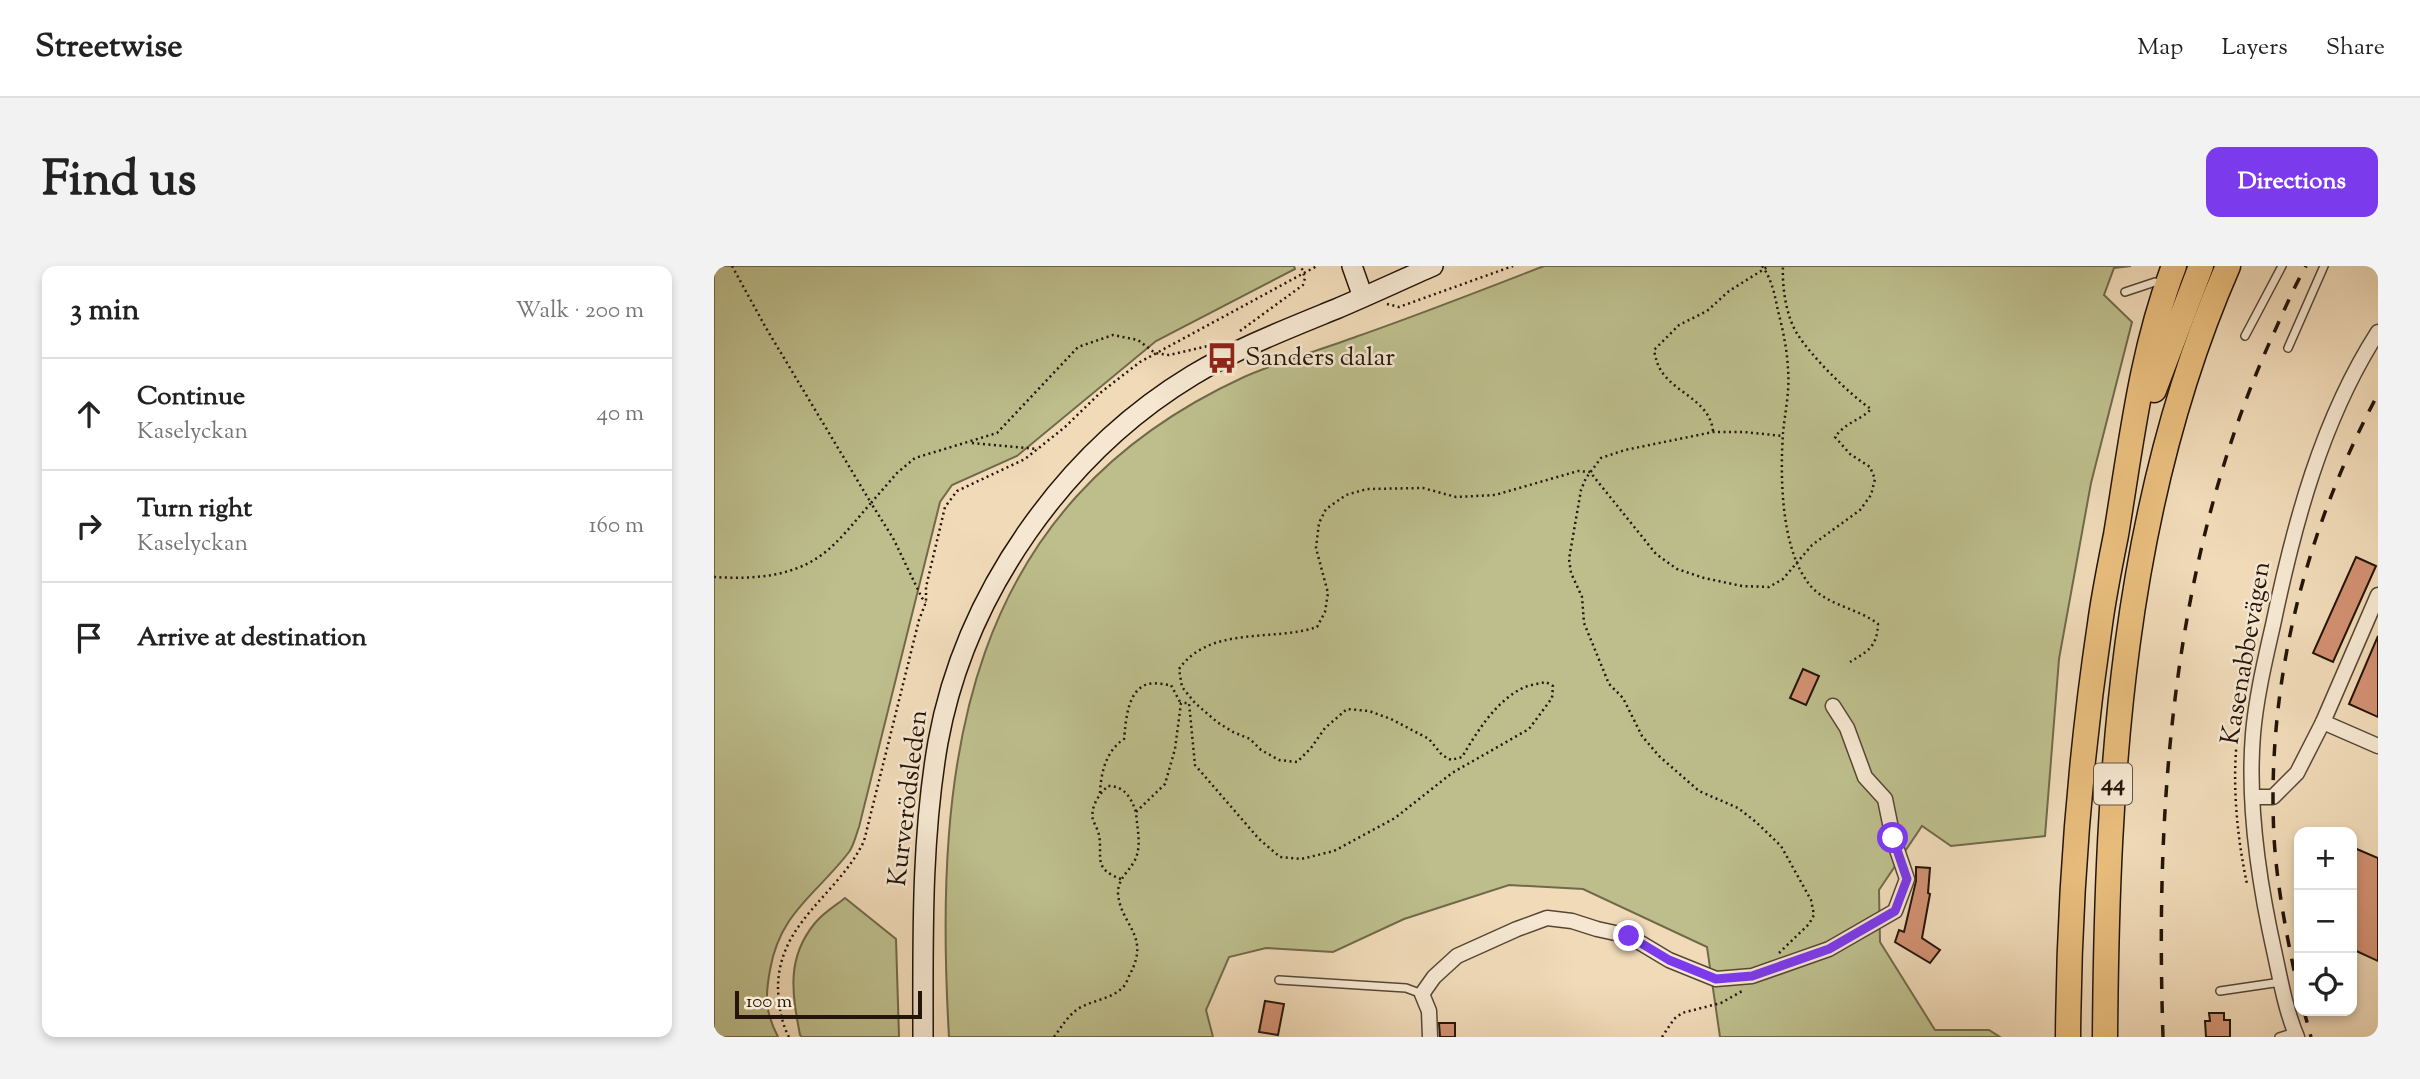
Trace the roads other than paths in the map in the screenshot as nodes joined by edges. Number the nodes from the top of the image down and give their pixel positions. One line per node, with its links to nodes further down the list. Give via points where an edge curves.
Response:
1 (1352, 266): 11 (main road)
2 (1433, 266): 11 (main road, Kurverödsleden)
3 (2174, 266): 16 (highway, via 2146,364)
4 (2201, 266): 16 (highway, 44, via 2150,404)
5 (2228, 266): 15 (highway, 44)
6 (2245, 266): 15 (highway)
7 (2282, 266): 13 (lane)
8 (2324, 266): 14 (lane)
9 (2155, 282): 10 (lane)
10 (2125, 292)
11 (1363, 298): 27 (main road, Kurverödsleden, via 1243,348 1189,377 1090,457 1015,551 977,620 949,695 938,742 923,875)
12 (2378, 332): 21 (street, Kasenabbevägen, via 2339,403 2284,573 2253,734)
13 (2245, 335)
14 (2288, 348)
15 (2185, 378): 30 (highway, 44, via 2153,494 2127,637 2114,773)
16 (2116, 535): 29 (highway, 44, via 2090,697 2074,878)
17 (2378, 595): 19 (street)
18 (1833, 706): 25 (street, via 1847,728 1865,777 1885,799 1907,879 1895,911 1829,949 1752,976 1716,979 1669,960 1629,936 1547,918 1457,956)
19 (2323, 722): 20 (street); 21 (street, via 2297,773 2273,797)
20 (2378, 746)
21 (2253, 797): 23 (street, Kasenabbevägen, via 2257,859)
22 (1279, 980): 25 (lane, via 1406,988)
23 (2281, 982): 24 (lane); 26 (street, Kasenabbevägen)
24 (2220, 991)
25 (1422, 994): 28 (street, via 1429,1011)
26 (2296, 1035): 31 (lane)
27 (922, 1037)
28 (1430, 1037)
29 (2068, 1037)
30 (2105, 1037)
31 (2279, 1037)

